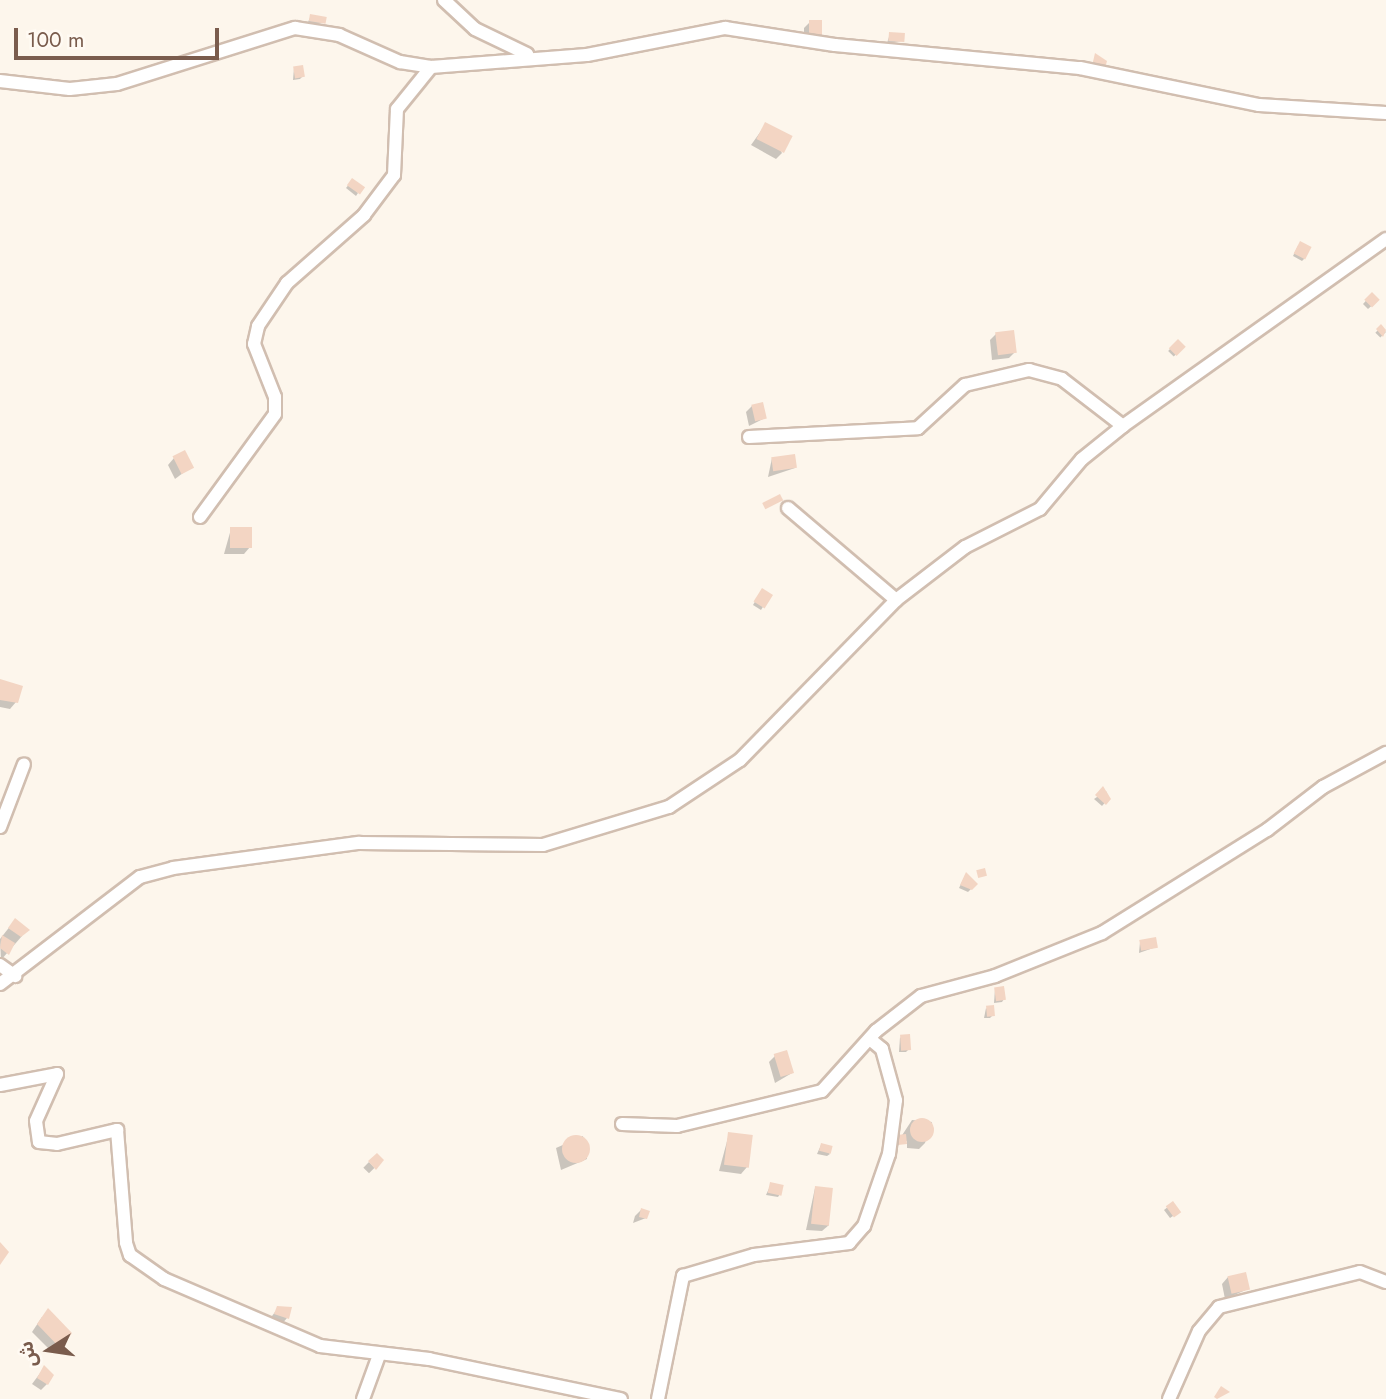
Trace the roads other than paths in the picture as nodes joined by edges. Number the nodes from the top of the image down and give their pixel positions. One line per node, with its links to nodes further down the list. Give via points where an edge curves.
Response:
1 (444, 0): 2 (street, via 475,29)
2 (527, 54): 3 (street, via 472,66); 5 (street, via 587,55 725,28 835,45 1080,68 1259,105)
3 (431, 67): 4 (street, via 401,61 339,35 295,28 117,84 70,89); 10 (street, via 397,109 394,174 364,215 287,283 258,326 254,344 275,397 275,414)
4 (0, 81)
5 (1386, 113)
6 (1386, 239): 7 (street)
7 (1123, 426): 8 (street, via 1062,379 1030,370 965,385 918,428 841,427); 11 (street, via 1082,459 1040,509 965,547)
8 (749, 437)
9 (788, 508): 11 (street)
10 (200, 517)
11 (896, 600): 16 (street, via 740,760 669,807 543,845 359,843 173,868 140,877 89,911)
12 (1386, 753): 18 (street, via 1323,787 1267,830 1102,933 995,975 921,996)
13 (24, 764): 14 (street)
14 (0, 827)
15 (0, 965): 16 (street)
16 (15, 976): 17 (street)
17 (0, 984)
18 (871, 1040): 20 (street, via 822,1091 677,1126); 25 (street, via 882,1049 896,1100 889,1154 864,1226 849,1243 754,1255 683,1276)
19 (0, 1085): 22 (street, via 57,1074 36,1121 39,1142 57,1144 117,1130 126,1243 139,1263 261,1326 320,1346)
20 (622, 1124)
21 (1386, 1282): 26 (street, via 1360,1272 1219,1307 1199,1331)
22 (379, 1355): 23 (street); 24 (street)
23 (363, 1399)
24 (621, 1399)
25 (658, 1399)
26 (1169, 1399)

